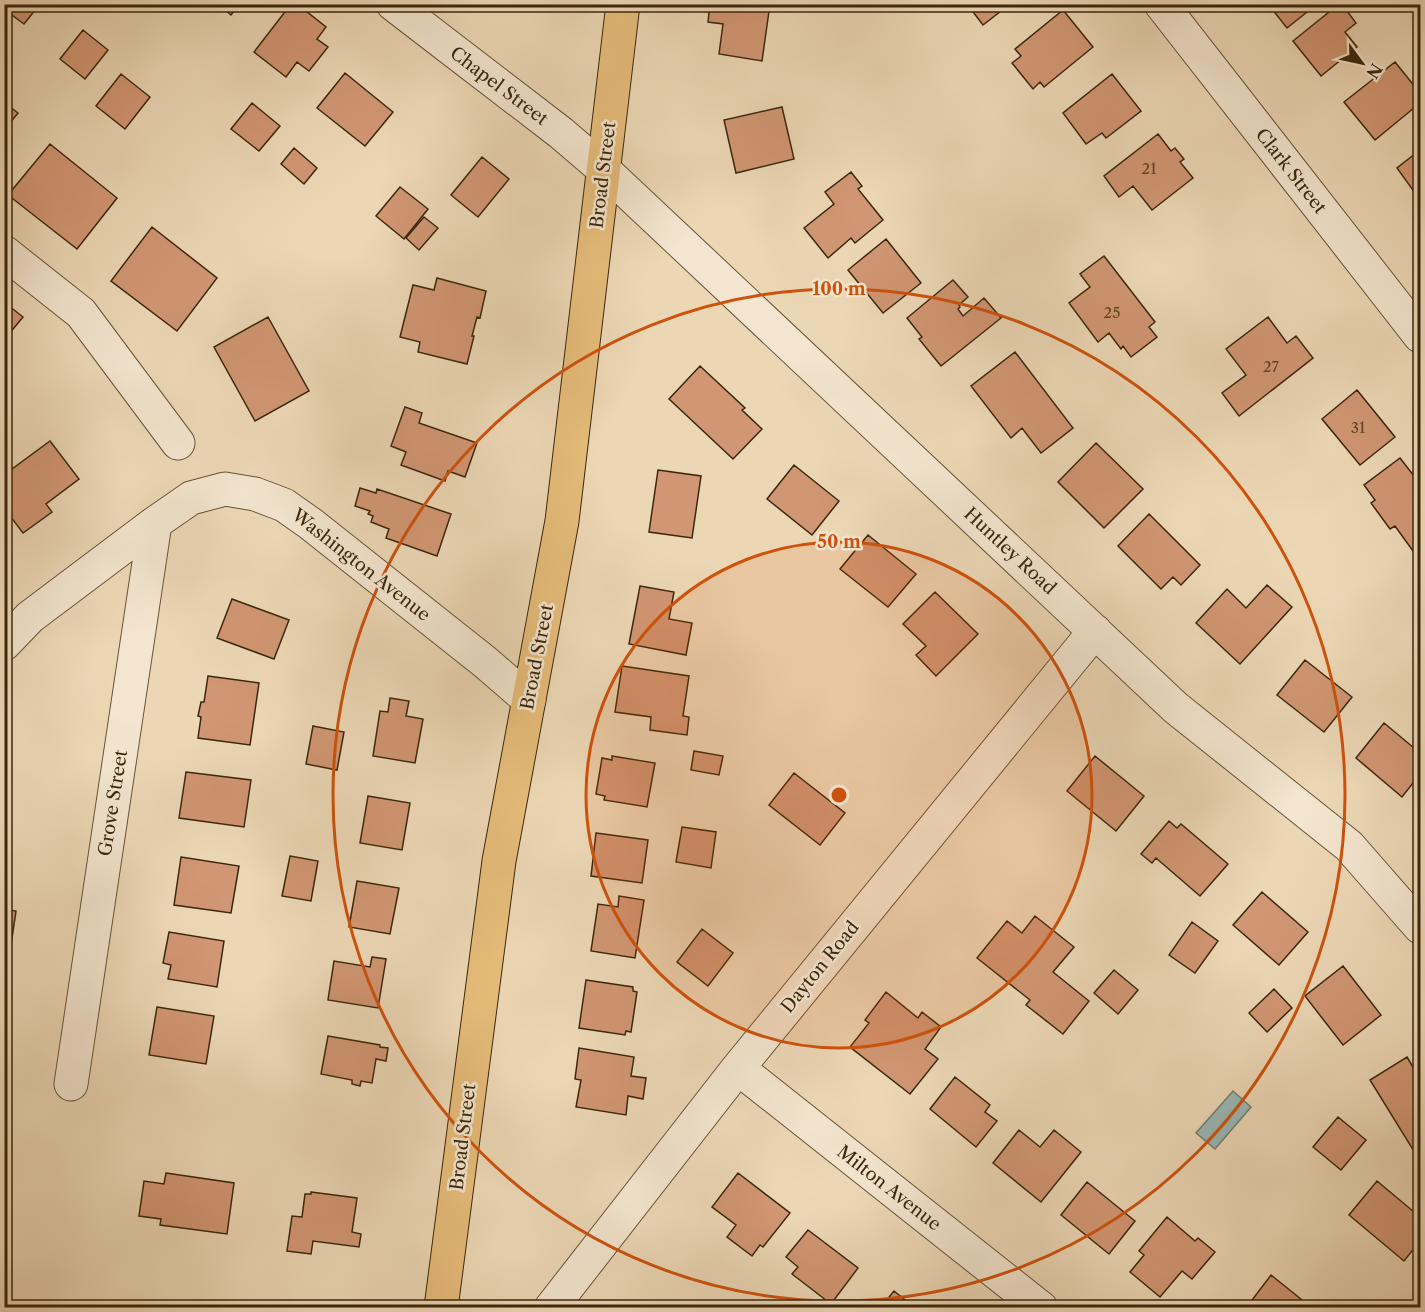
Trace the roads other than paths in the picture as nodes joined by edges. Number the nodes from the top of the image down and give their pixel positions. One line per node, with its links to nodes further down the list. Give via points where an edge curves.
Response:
1 (393, 4): 4 (street, Chapel Street)
2 (623, 4): 4 (main road, Broad Street)
3 (1161, 4): 6 (street, Clark Street)
4 (603, 170): 9 (street, Huntley Road); 11 (main road, Broad Street, via 562,521)
5 (4, 252): 7 (street, via 81,313)
6 (1420, 336)
7 (178, 443)
8 (155, 523): 10 (street, Washington Avenue, via 30,617); 11 (street, Washington Avenue, via 191,498 225,489 255,494 284,506); 14 (street, Grove Street)
9 (1095, 631): 12 (street, Huntley Road, via 1176,708 1349,846); 13 (street, Dayton Road)
10 (4, 644)
11 (529, 700): 15 (main road, Broad Street, via 499,861)
12 (1420, 927)
13 (738, 1068): 16 (street, Dayton Road); 17 (street, Milton Avenue)
14 (70, 1084)
15 (441, 1308)
16 (551, 1308)
17 (1041, 1308)

